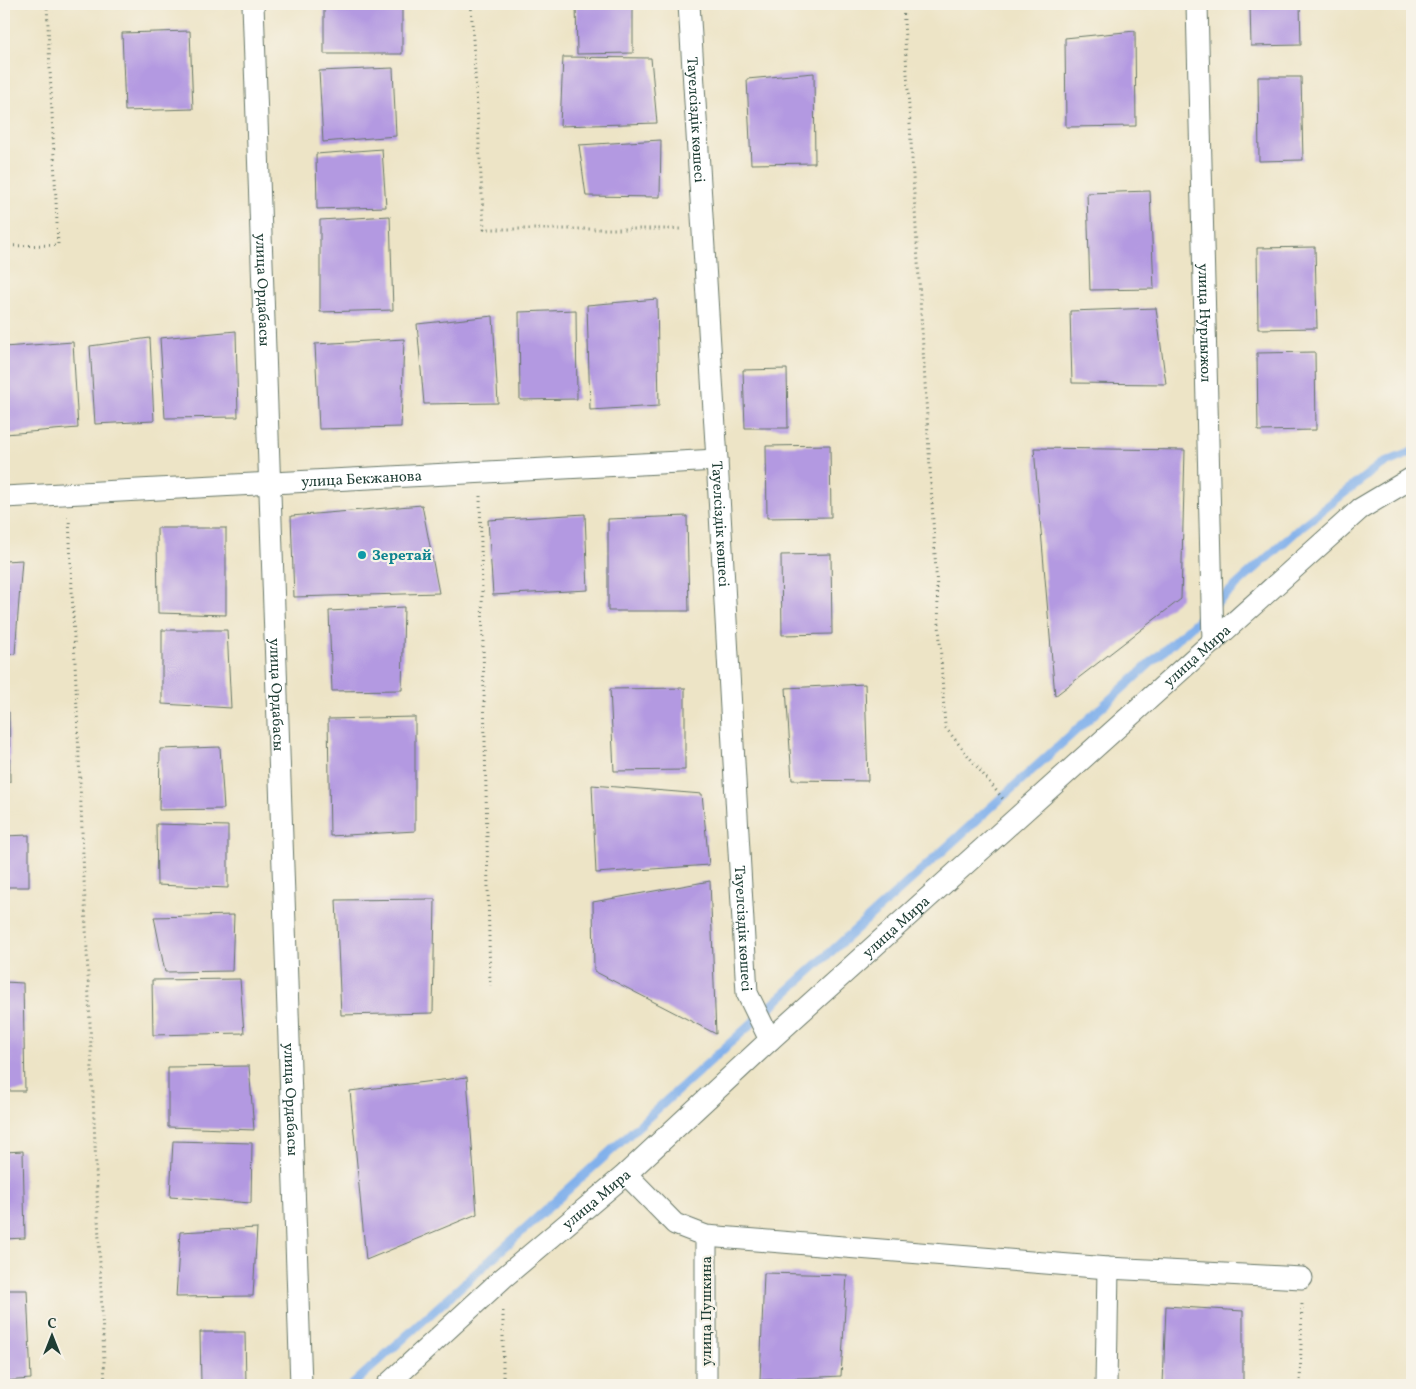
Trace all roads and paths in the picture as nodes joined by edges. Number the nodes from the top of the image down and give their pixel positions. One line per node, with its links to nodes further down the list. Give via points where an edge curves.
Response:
1 (47, 4): 8 (path, via 58,245)
2 (253, 4): 12 (street, улица Ордабасы)
3 (471, 4): 7 (path, via 484,229)
4 (689, 4): 7 (street, Тауелсіздік көшесі)
5 (903, 4): 16 (path, via 945,727)
6 (1197, 4): 15 (street, улица Нурлыжол)
7 (703, 229): 9 (street, Тауелсіздік көшесі)
8 (4, 246)
9 (717, 460): 10 (street, улица Бекжанова); 18 (street, Тауелсіздік көшесі, via 747,993)
10 (480, 473): 12 (street, улица Бекжанова); 17 (path)
11 (1412, 478): 15 (street, улица Мира, via 1360,508)
12 (270, 485): 13 (street, улица Бекжанова); 25 (street, улица Ордабасы)
13 (68, 494): 14 (street, улица Бекжанова); 24 (path)
14 (4, 497)
15 (1213, 642): 16 (street, улица Мира)
16 (1018, 817): 18 (street, улица Мира)
17 (490, 986)
18 (770, 1040): 19 (street, улица Мира)
19 (626, 1174): 20 (street, via 675,1224); 22 (street, улица Мира)
20 (706, 1236): 21 (street); 28 (street, улица Пушкина)
21 (1108, 1268): 23 (street); 29 (street)
22 (503, 1278): 26 (street, улица Мира); 27 (path)
23 (1302, 1278): 30 (path)
24 (105, 1385)
25 (301, 1385)
26 (387, 1385)
27 (503, 1385)
28 (706, 1385)
29 (1106, 1385)
30 (1300, 1385)

